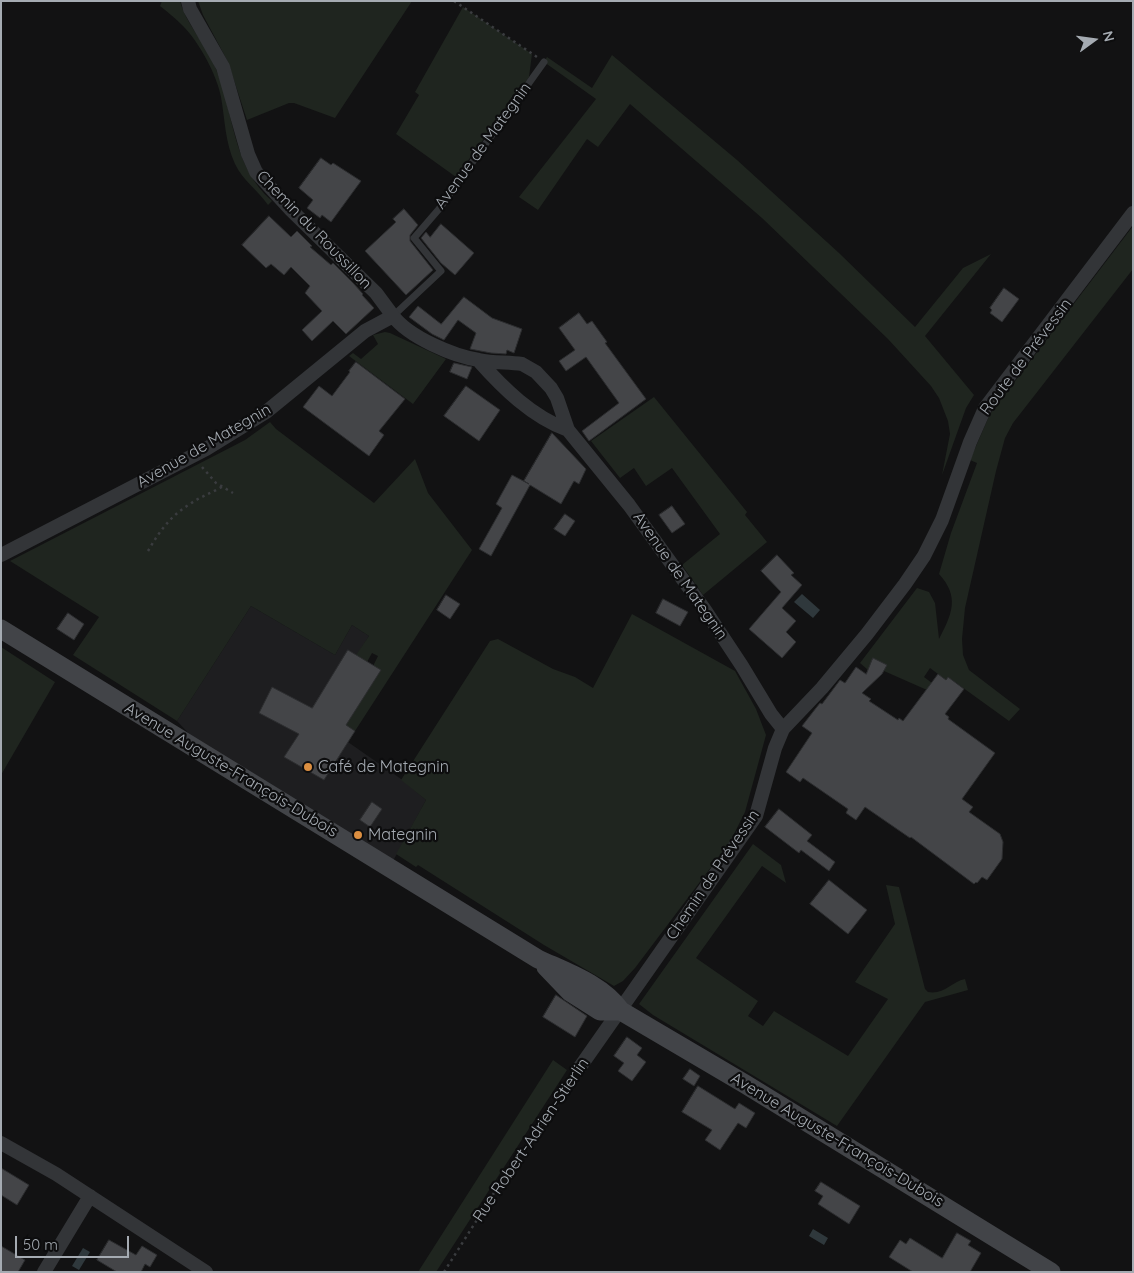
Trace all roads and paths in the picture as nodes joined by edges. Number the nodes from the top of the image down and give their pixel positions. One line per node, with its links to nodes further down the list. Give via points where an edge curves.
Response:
1 (188, 1): 5 (street, Chemin du Roussillon, via 223,67 256,172 376,293)
2 (454, 1): 3 (path)
3 (544, 62): 5 (lane, Avenue de Mategnin, via 439,209 414,238 441,271)
4 (1133, 213): 14 (street, Route de Prévessin, via 985,408 934,537 905,584 836,671)
5 (393, 316): 6 (street, Avenue de Mategnin, via 405,329 432,345); 8 (street, Avenue de Mategnin, via 365,331 266,412)
6 (478, 360): 7 (street, Avenue de Mategnin, via 536,414); 7 (street, Avenue de Mategnin, via 522,364 536,372 551,388)
7 (568, 430): 14 (street, Avenue de Mategnin, via 641,521 705,610)
8 (193, 456): 9 (path); 12 (street, Avenue de Mategnin)
9 (222, 487): 10 (path); 11 (path, via 173,515)
10 (233, 494)
11 (148, 551)
12 (1, 555)
13 (1, 629): 15 (main road, Avenue Auguste-François-Dubois, via 538,959 570,992 600,1012)
14 (783, 729): 15 (street, Chemin de Prévessin, via 756,816)
15 (621, 1011): 16 (street, Rue Robert-Adrien-Stierlin); 22 (main road, Avenue Auguste-François-Dubois)
16 (580, 1068): 21 (path, Rue Robert-Adrien-Stierlin)
17 (1, 1143): 18 (street)
18 (90, 1196): 19 (street); 20 (street)
19 (44, 1272)
20 (206, 1272)
21 (444, 1272)
22 (1051, 1272)

